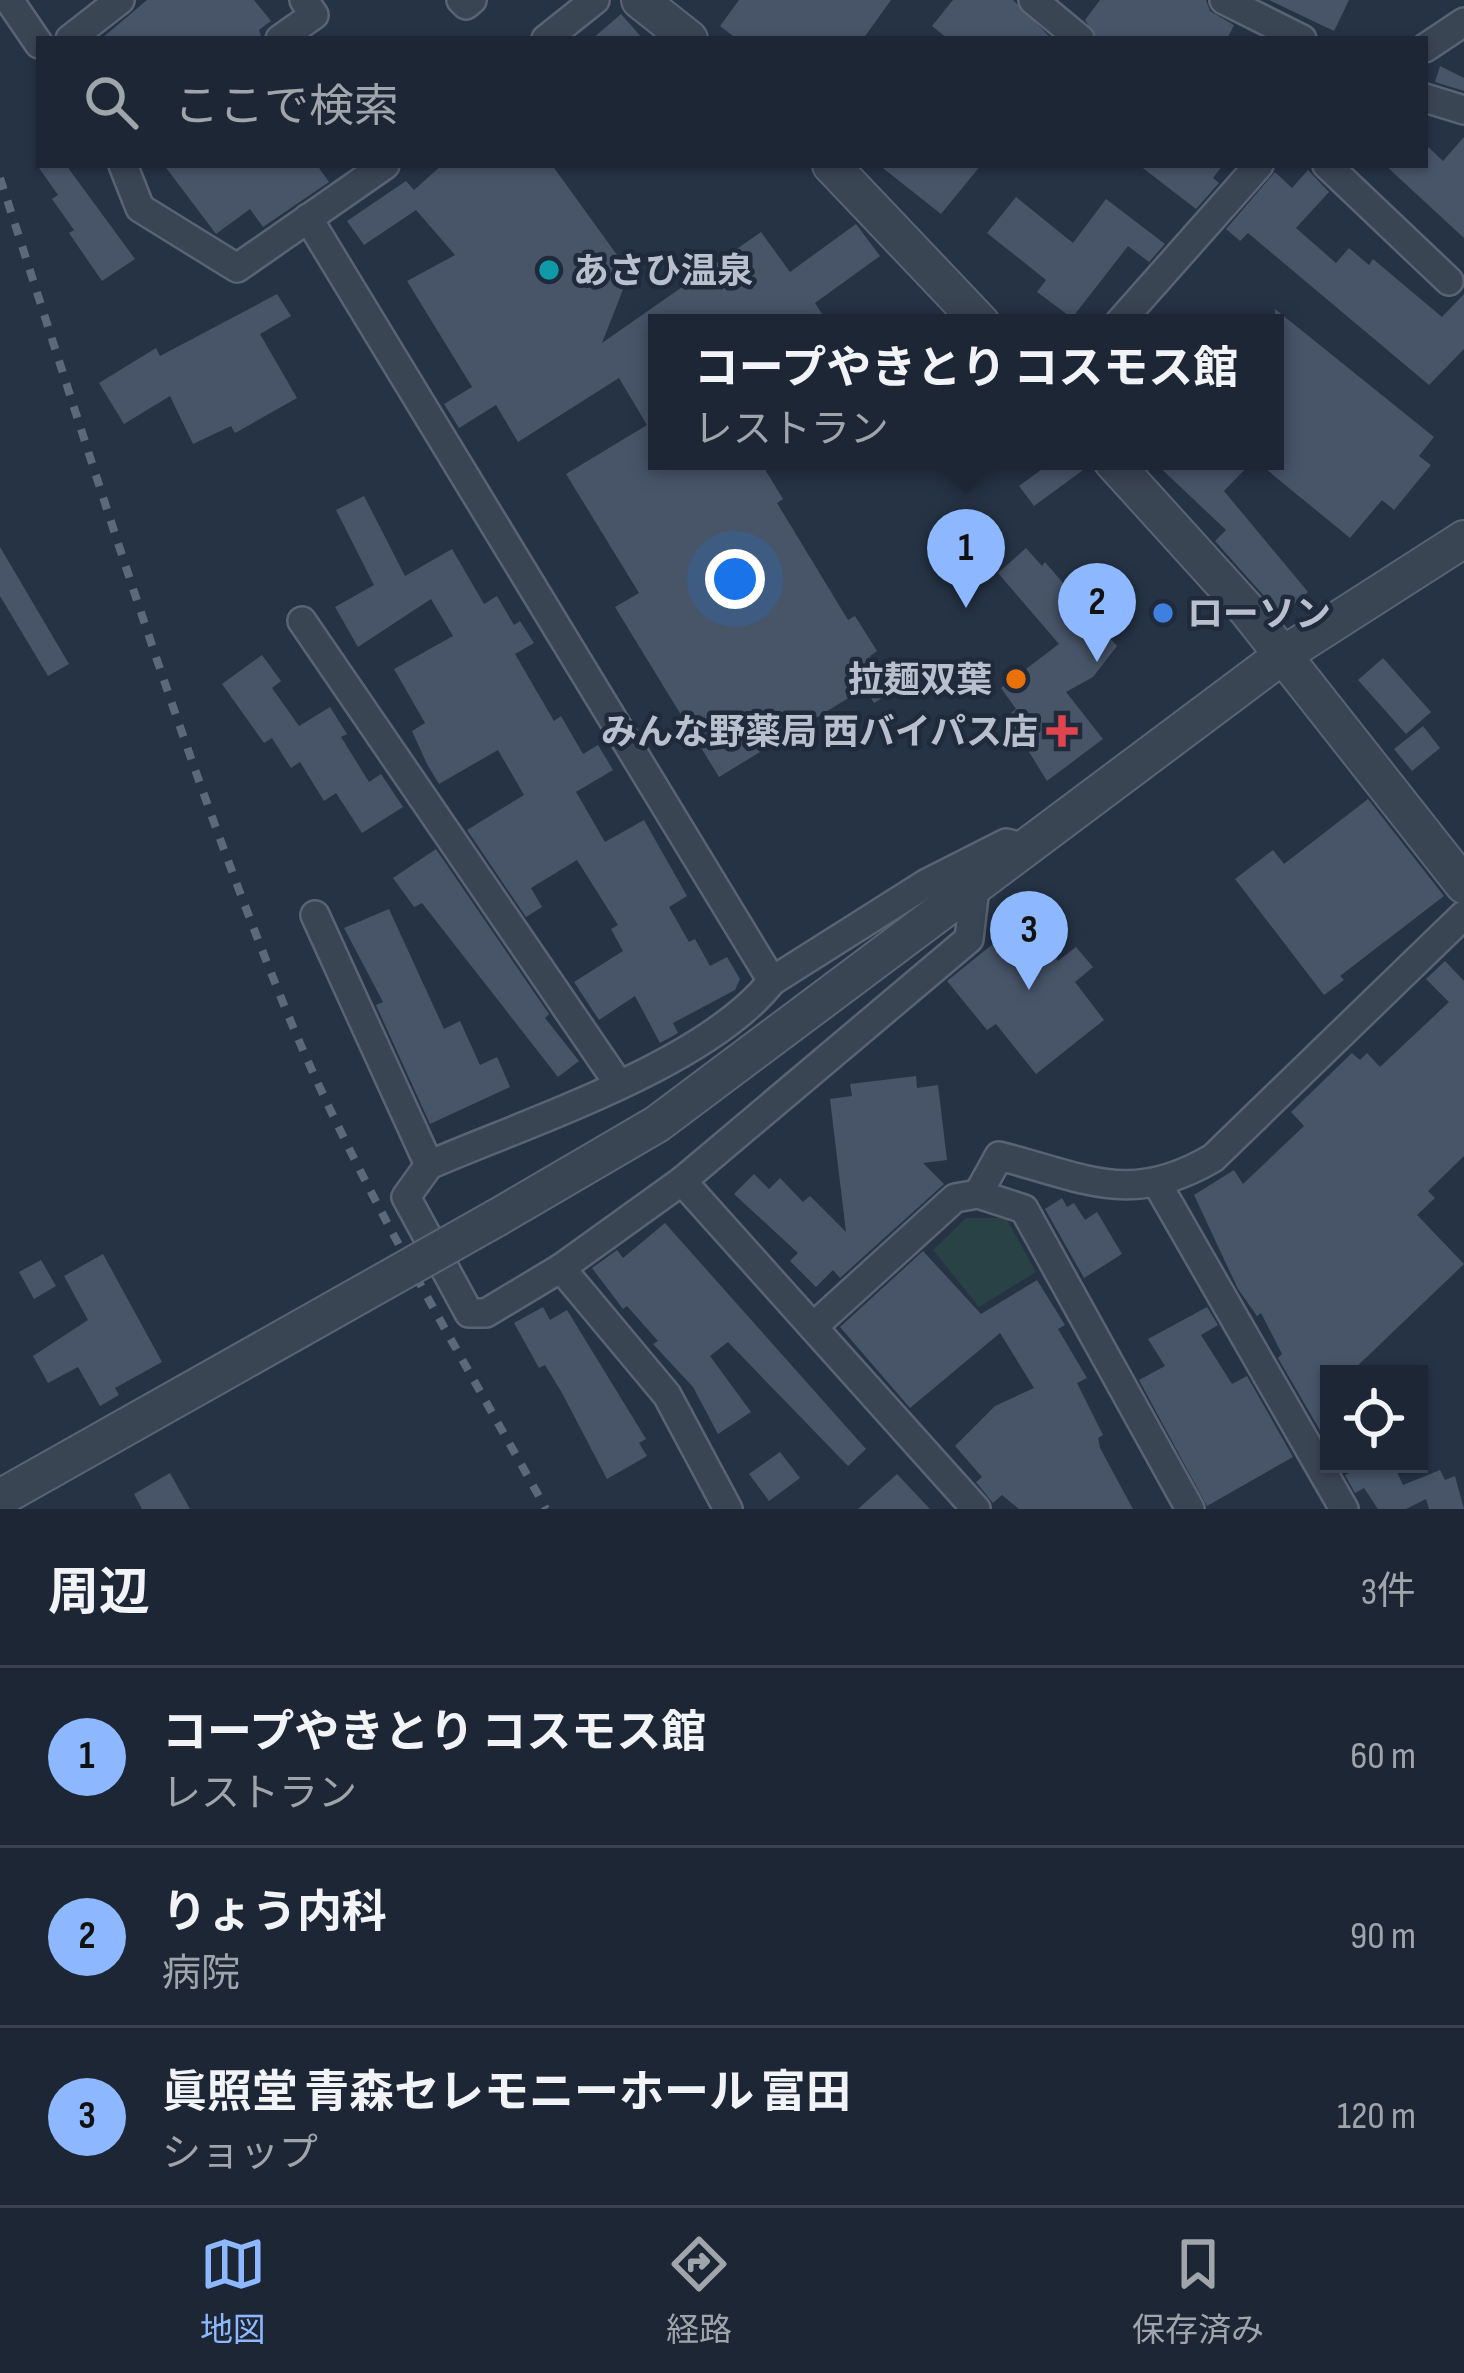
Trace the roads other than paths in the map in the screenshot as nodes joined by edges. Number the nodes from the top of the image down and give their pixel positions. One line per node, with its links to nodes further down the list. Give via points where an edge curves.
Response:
1 (9, 0): 17 (street)
2 (120, 0): 11 (street)
3 (461, 0): 4 (street)
4 (472, 0)
5 (595, 0): 13 (street)
6 (640, 0): 14 (street)
7 (1033, 0): 15 (street)
8 (1224, 0): 16 (street)
9 (314, 18): 12 (street)
10 (1464, 22): 18 (street)
11 (74, 36)
12 (285, 36)
13 (550, 36)
14 (685, 36)
15 (1076, 36)
16 (1296, 36)
17 (36, 40)
18 (1428, 46)
19 (1428, 99): 20 (street)
20 (1464, 110)
21 (124, 168): 26 (street, via 140,208 237,268)
22 (381, 168): 26 (street)
23 (834, 168): 28 (street)
24 (1330, 168): 27 (street)
25 (1247, 169): 29 (street)
26 (308, 218): 39 (street)
27 (1450, 281)
28 (972, 314)
29 (1126, 314)
30 (1120, 470): 33 (street)
31 (1464, 538): 33 (street)
32 (302, 621): 40 (street)
33 (1283, 655): 34 (street); 35 (street)
34 (1023, 848): 36 (street); 39 (street, via 1006,843 927,883)
35 (1464, 886)
36 (975, 887): 42 (street, via 969,939); 47 (street, bridge, via 657,1124)
37 (316, 915): 41 (street)
38 (1464, 915): 43 (street, via 1214,1158)
39 (772, 981): 40 (street, via 713,1032)
40 (618, 1083): 41 (street)
41 (429, 1166): 45 (street, via 406,1197 469,1312 486,1313)
42 (682, 1181): 45 (street); 46 (street)
43 (1158, 1185): 44 (street, via 1131,1188 999,1156); 51 (street)
44 (978, 1194): 46 (street, via 955,1198); 50 (street, via 1024,1209)
45 (561, 1268): 48 (street, via 667,1395)
46 (813, 1328): 49 (street)
47 (0, 1498)
48 (728, 1509)
49 (976, 1509)
50 (1190, 1509)
51 (1344, 1509)

